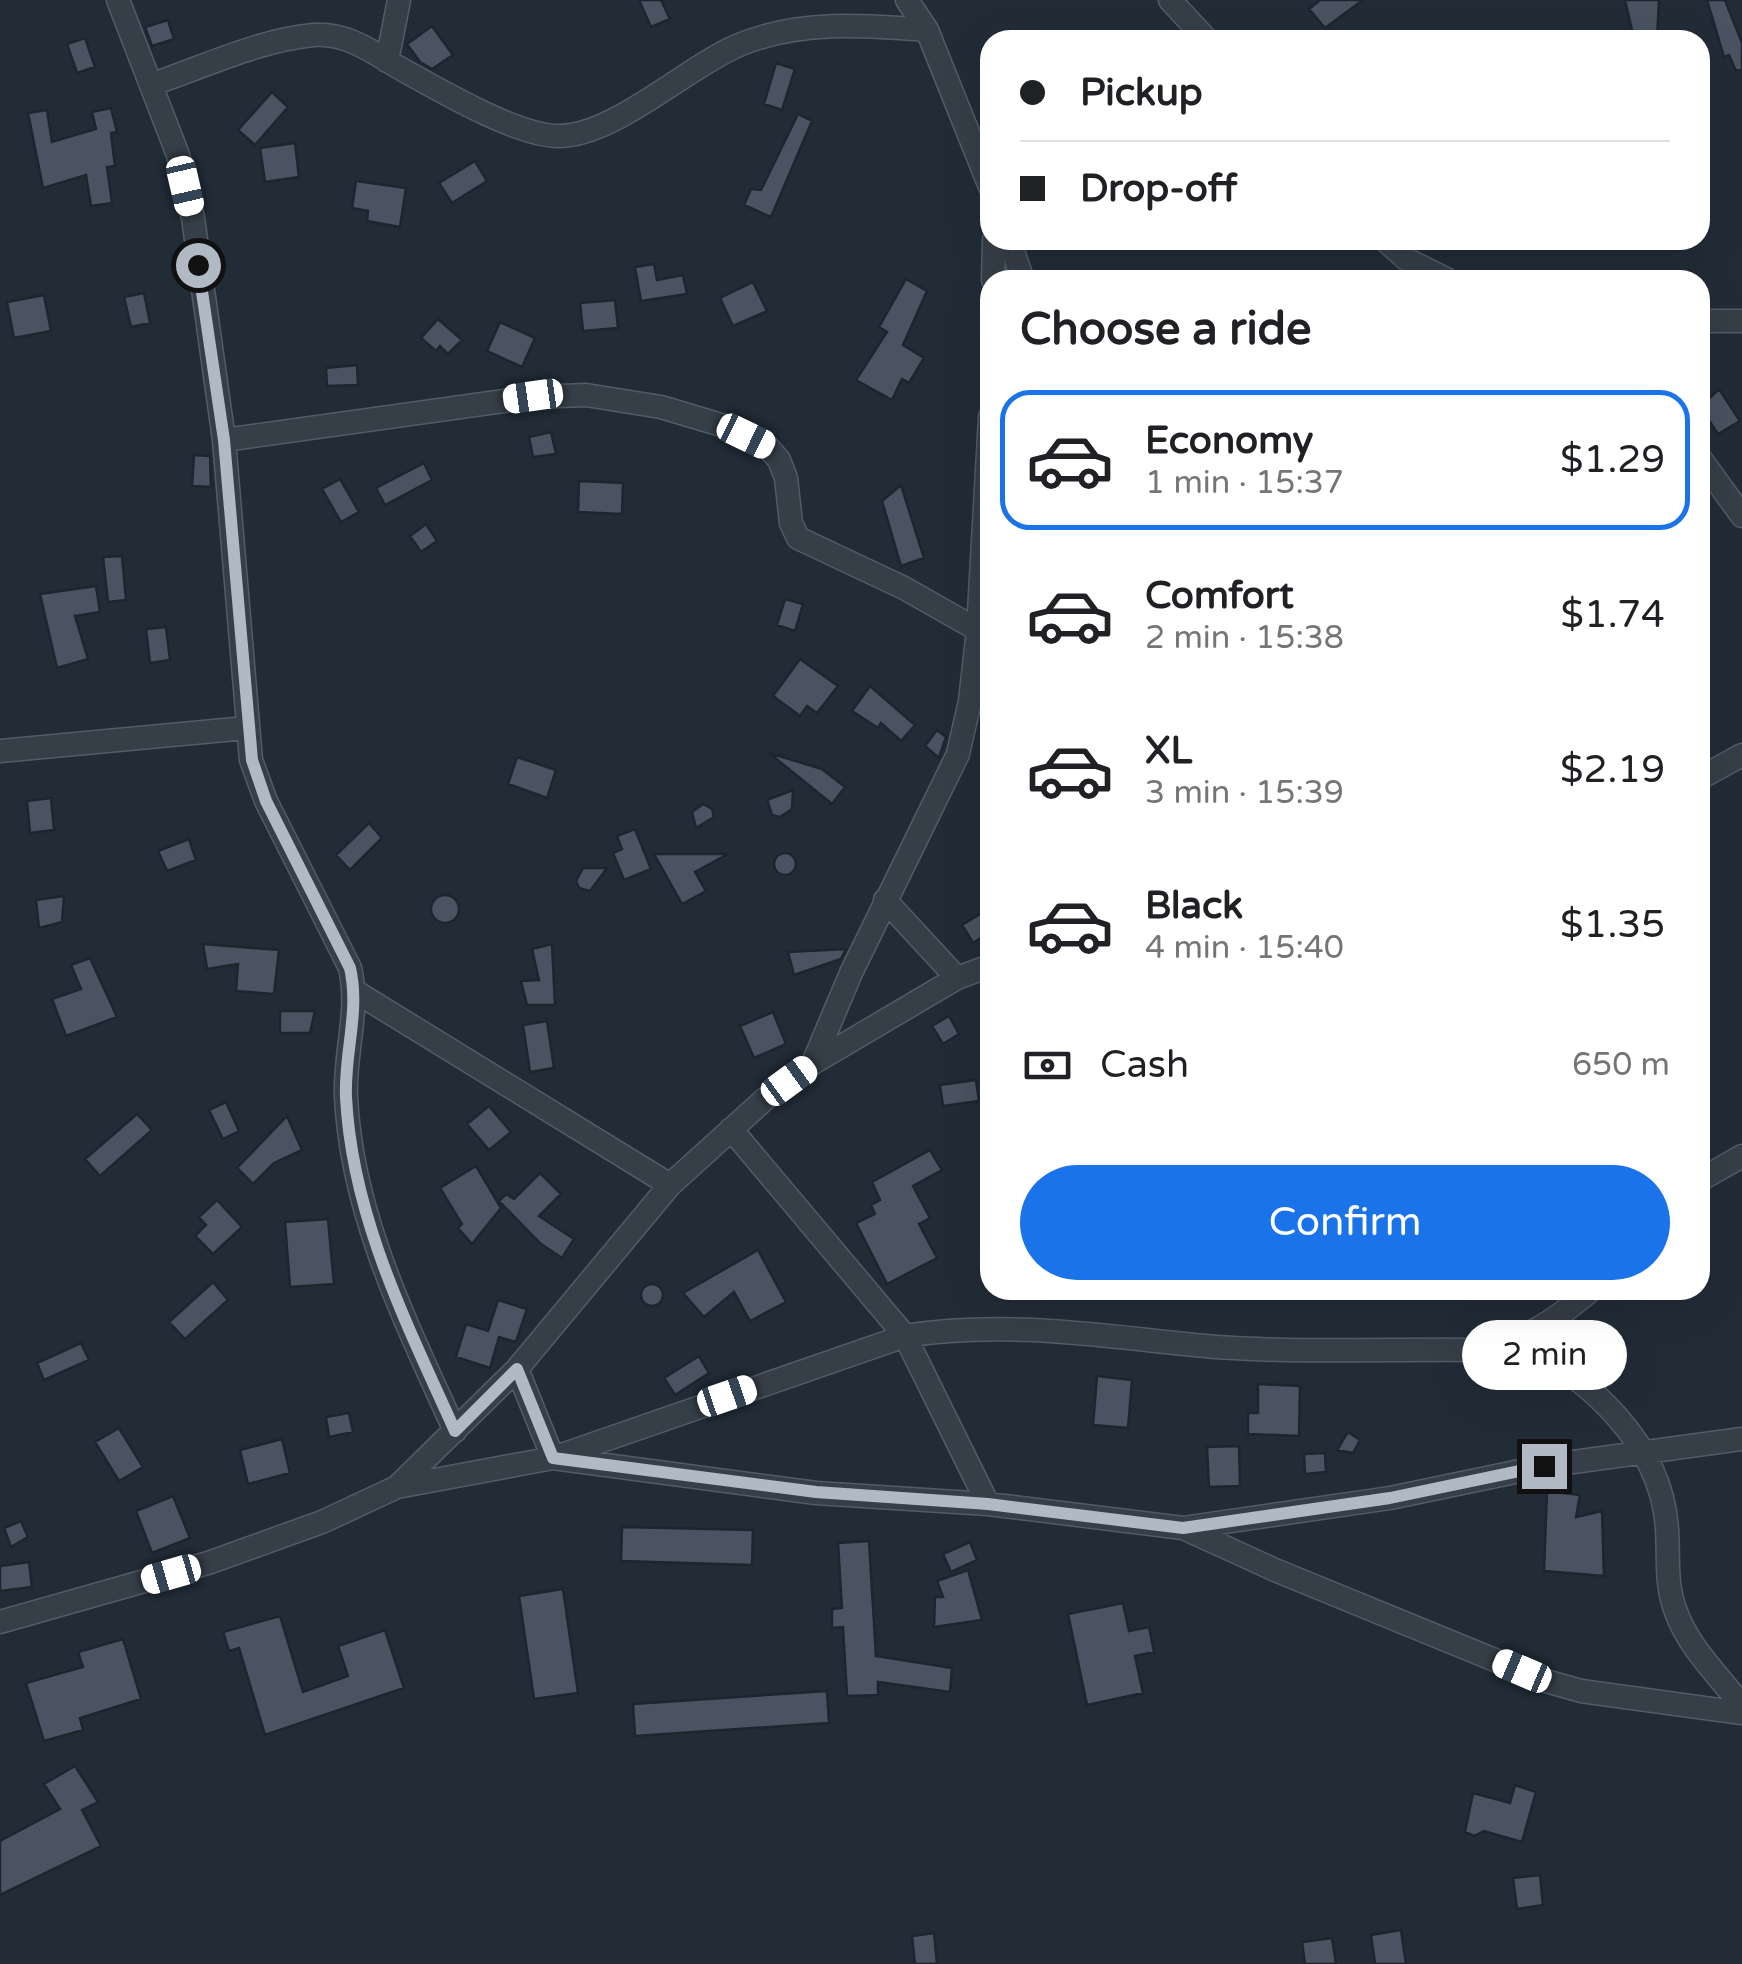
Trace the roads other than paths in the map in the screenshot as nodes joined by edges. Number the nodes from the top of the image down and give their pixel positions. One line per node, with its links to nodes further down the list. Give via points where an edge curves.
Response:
1 (118, 0): 8 (street)
2 (400, 0): 7 (street)
3 (907, 0): 5 (street)
4 (1170, 0): 6 (street)
5 (926, 30): 7 (street, via 843,24 768,36 686,72 589,130 557,136 515,125); 9 (street)
6 (1198, 30)
7 (387, 60): 8 (street, via 350,39 315,35)
8 (153, 84): 14 (street, via 193,218)
9 (980, 162)
10 (1396, 250): 11 (street)
11 (1428, 270)
12 (1742, 320): 13 (street)
13 (1710, 321)
14 (224, 440): 18 (street, via 533,396 661,407 764,444 786,478 798,538); 20 (street)
15 (1710, 472): 16 (street)
16 (1742, 516)
17 (980, 594): 18 (street)
18 (978, 630): 19 (street)
19 (980, 699): 24 (street)
20 (246, 728): 21 (street); 27 (street, via 266,801 336,934)
21 (0, 751)
22 (1742, 755): 23 (street)
23 (1710, 773)
24 (885, 900): 26 (street); 28 (street)
25 (980, 970): 26 (street)
26 (958, 978): 28 (street)
27 (356, 992): 32 (street); 37 (street, via 346,1096 358,1184 384,1273)
28 (813, 1063): 29 (street)
29 (731, 1130): 32 (street); 34 (street)
30 (1742, 1156): 31 (street)
31 (1710, 1174)
32 (670, 1185): 36 (street)
33 (1578, 1300): 35 (street)
34 (905, 1336): 35 (street, via 1011,1328 1222,1347 1476,1350); 40 (street); 42 (street)
35 (1516, 1342): 39 (street, via 1558,1362)
36 (517, 1369): 37 (street); 40 (street)
37 (455, 1431): 41 (street)
38 (1742, 1439): 39 (street)
39 (1647, 1454): 43 (street); 45 (street, via 1664,1510 1666,1580 1677,1617)
40 (553, 1458): 41 (street); 42 (street, via 816,1492)
41 (397, 1487): 44 (street, via 208,1563)
42 (988, 1504): 43 (street)
43 (1183, 1528): 45 (street, via 1546,1681)
44 (0, 1622)
45 (1742, 1710)

